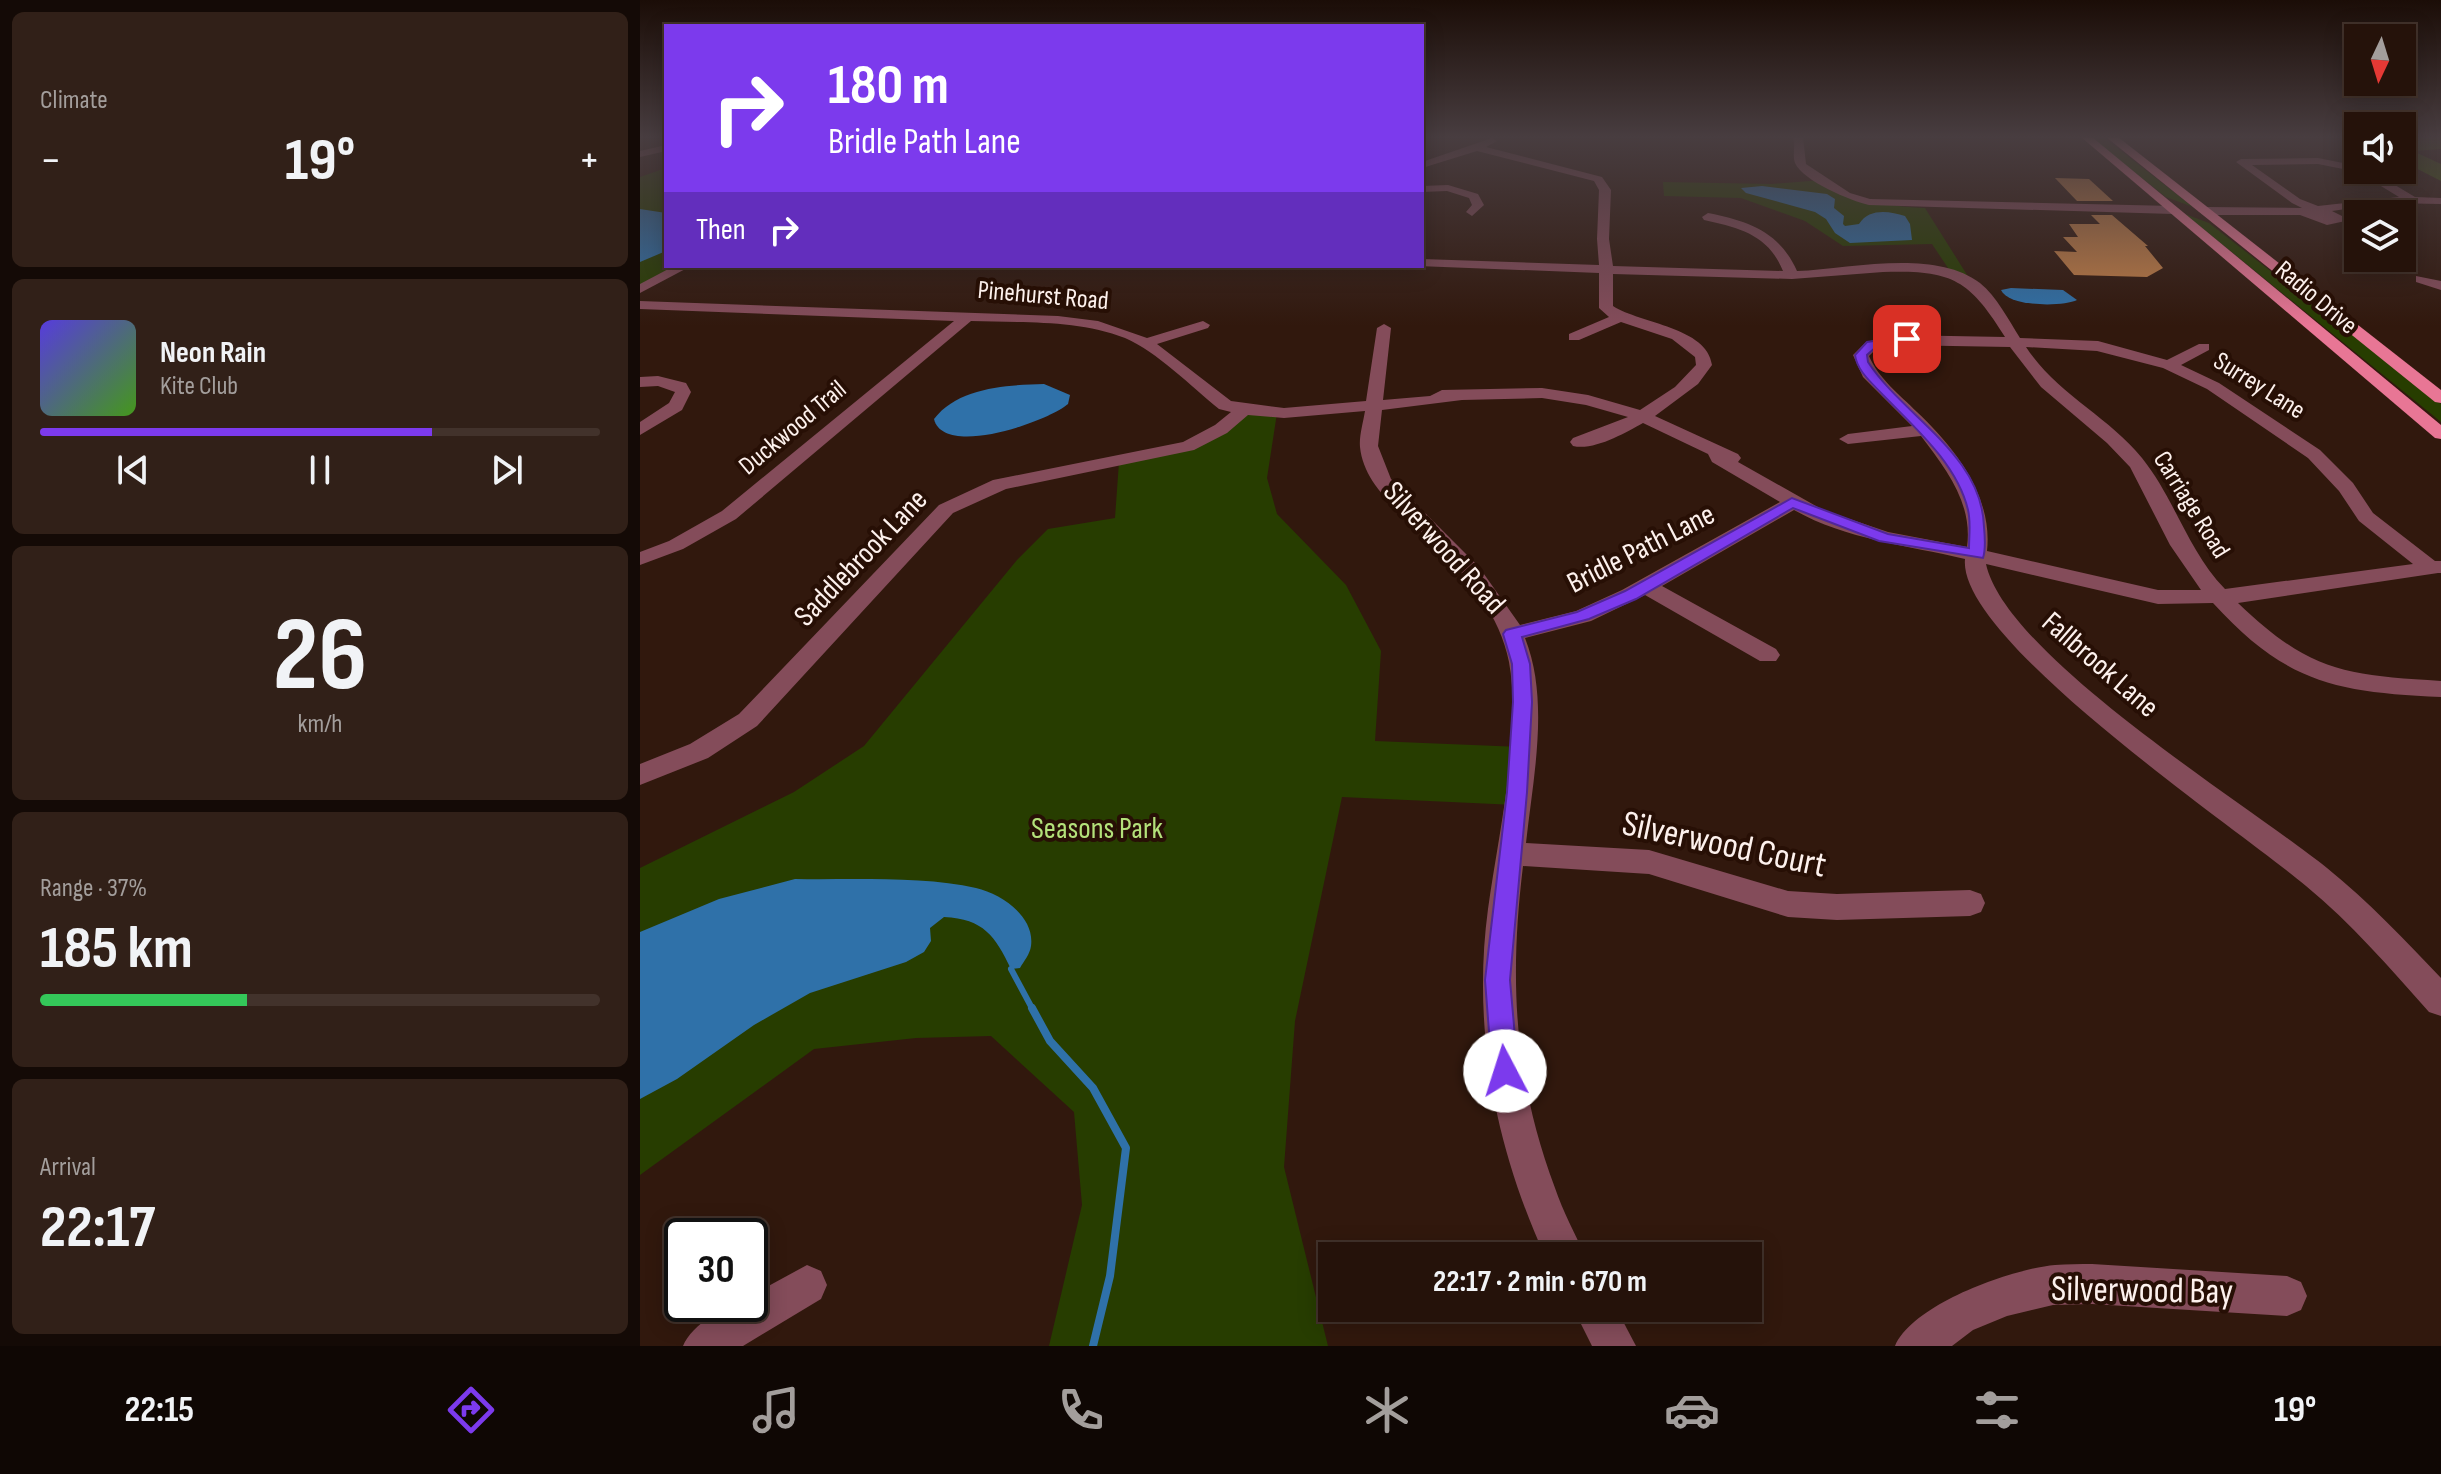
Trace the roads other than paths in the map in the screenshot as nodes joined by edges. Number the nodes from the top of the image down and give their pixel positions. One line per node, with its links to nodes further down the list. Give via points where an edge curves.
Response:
1 (1476, 200): 11 (street)
2 (1605, 200): 18 (street)
3 (1862, 200): 13 (street)
4 (2161, 200): 13 (main road, Radio Drive)
5 (2167, 200): 10 (main road)
6 (2190, 200): 10 (main road, Radio Drive)
7 (2294, 200): 9 (street)
8 (2396, 200): 9 (street)
9 (2320, 210): 12 (street); 12 (street, via 2344,220 2327,221)
10 (2204, 211): 12 (street); 15 (main road, Radio Drive)
11 (1472, 212)
12 (2303, 212)
13 (2177, 214): 15 (main road, via 2201,216); 40 (main road, Radio Drive)
14 (1708, 217): 19 (street, via 1738,223 1774,241)
15 (2236, 236): 34 (main road, Radio Drive)
16 (1424, 263): 18 (street, Carriage Road)
17 (680, 268): 22 (street)
18 (1607, 270): 19 (street, Carriage Road); 25 (street, via 1605,304)
19 (1792, 275): 29 (street, Carriage Road, via 1907,268 1949,274 1979,290)
20 (2421, 279): 21 (street)
21 (2441, 286)
22 (640, 289)
23 (640, 305): 24 (street, Pinehurst Road)
24 (967, 317): 30 (street, Pinehurst Road, via 1078,322); 45 (street, Duckwood Trail, via 729,515)
25 (1621, 317): 28 (street); 37 (street, via 1687,341 1705,362 1689,384)
26 (1203, 325): 30 (street)
27 (1384, 328): 35 (street, Silverwood Road)
28 (1574, 337)
29 (2014, 342): 32 (street, Surrey Lane, via 2098,346); 39 (street, Fallbrook Lane, via 1895,340 1864,350 1864,368); 48 (street, Carriage Road, via 2046,383 2138,465 2182,547)
30 (1146, 343): 36 (street, Pinehurst Road, via 1225,405)
31 (2204, 347): 32 (street)
32 (2169, 365): 46 (street, Surrey Lane, via 2213,386 2314,454 2366,517)
33 (640, 382): 38 (street, via 670,383 683,392 676,406)
34 (2441, 398)
35 (1375, 405): 36 (street, Pinehurst Road, via 1284,413); 37 (street, Pinehurst Road, via 1520,392 1565,395); 49 (street, Silverwood Road, via 1371,463 1389,490 1474,574 1507,617)
36 (1244, 410): 52 (street, Saddlebrook Lane, via 1188,446 1000,484 946,509 748,720 699,751)
37 (1642, 416): 42 (street); 43 (street, Pinehurst Road, via 1680,431)
38 (640, 430)
39 (1926, 430): 41 (street); 44 (street, Fallbrook Lane, via 1969,490 1976,511)
40 (2441, 434)
41 (1848, 439)
42 (1579, 442)
43 (1792, 503): 44 (street, Pinehurst Road, via 1884,538); 47 (street, Bridle Path Lane)
44 (1977, 554): 48 (street, Pinehurst Road, via 2145,595); 55 (street, Fallbrook Lane, via 1980,585 2043,665 2318,878)
45 (640, 559)
46 (2437, 564): 48 (street, Pinehurst Road)
47 (1645, 586): 49 (street, Bridle Path Lane, via 1583,616); 50 (street)
48 (2221, 597): 51 (street, Carriage Road, via 2256,631 2319,673 2372,686)
49 (1512, 634): 53 (street, Silverwood Road, via 1521,664 1523,702)
50 (1768, 655)
51 (2441, 689)
52 (640, 775)
53 (1511, 854): 54 (street, Silverwood Court, via 1649,862 1788,904); 56 (street, Silverwood Road, via 1498,980 1505,1071 1516,1126)
54 (1970, 903)
55 (2441, 1001)
56 (1559, 1242)
57 (807, 1285): 60 (street)
58 (2287, 1296): 62 (street, Silverwood Bay, via 2053,1285 2005,1296 1959,1316)
59 (1601, 1322): 61 (street)
60 (704, 1346)
61 (1615, 1346)
62 (1916, 1346)

